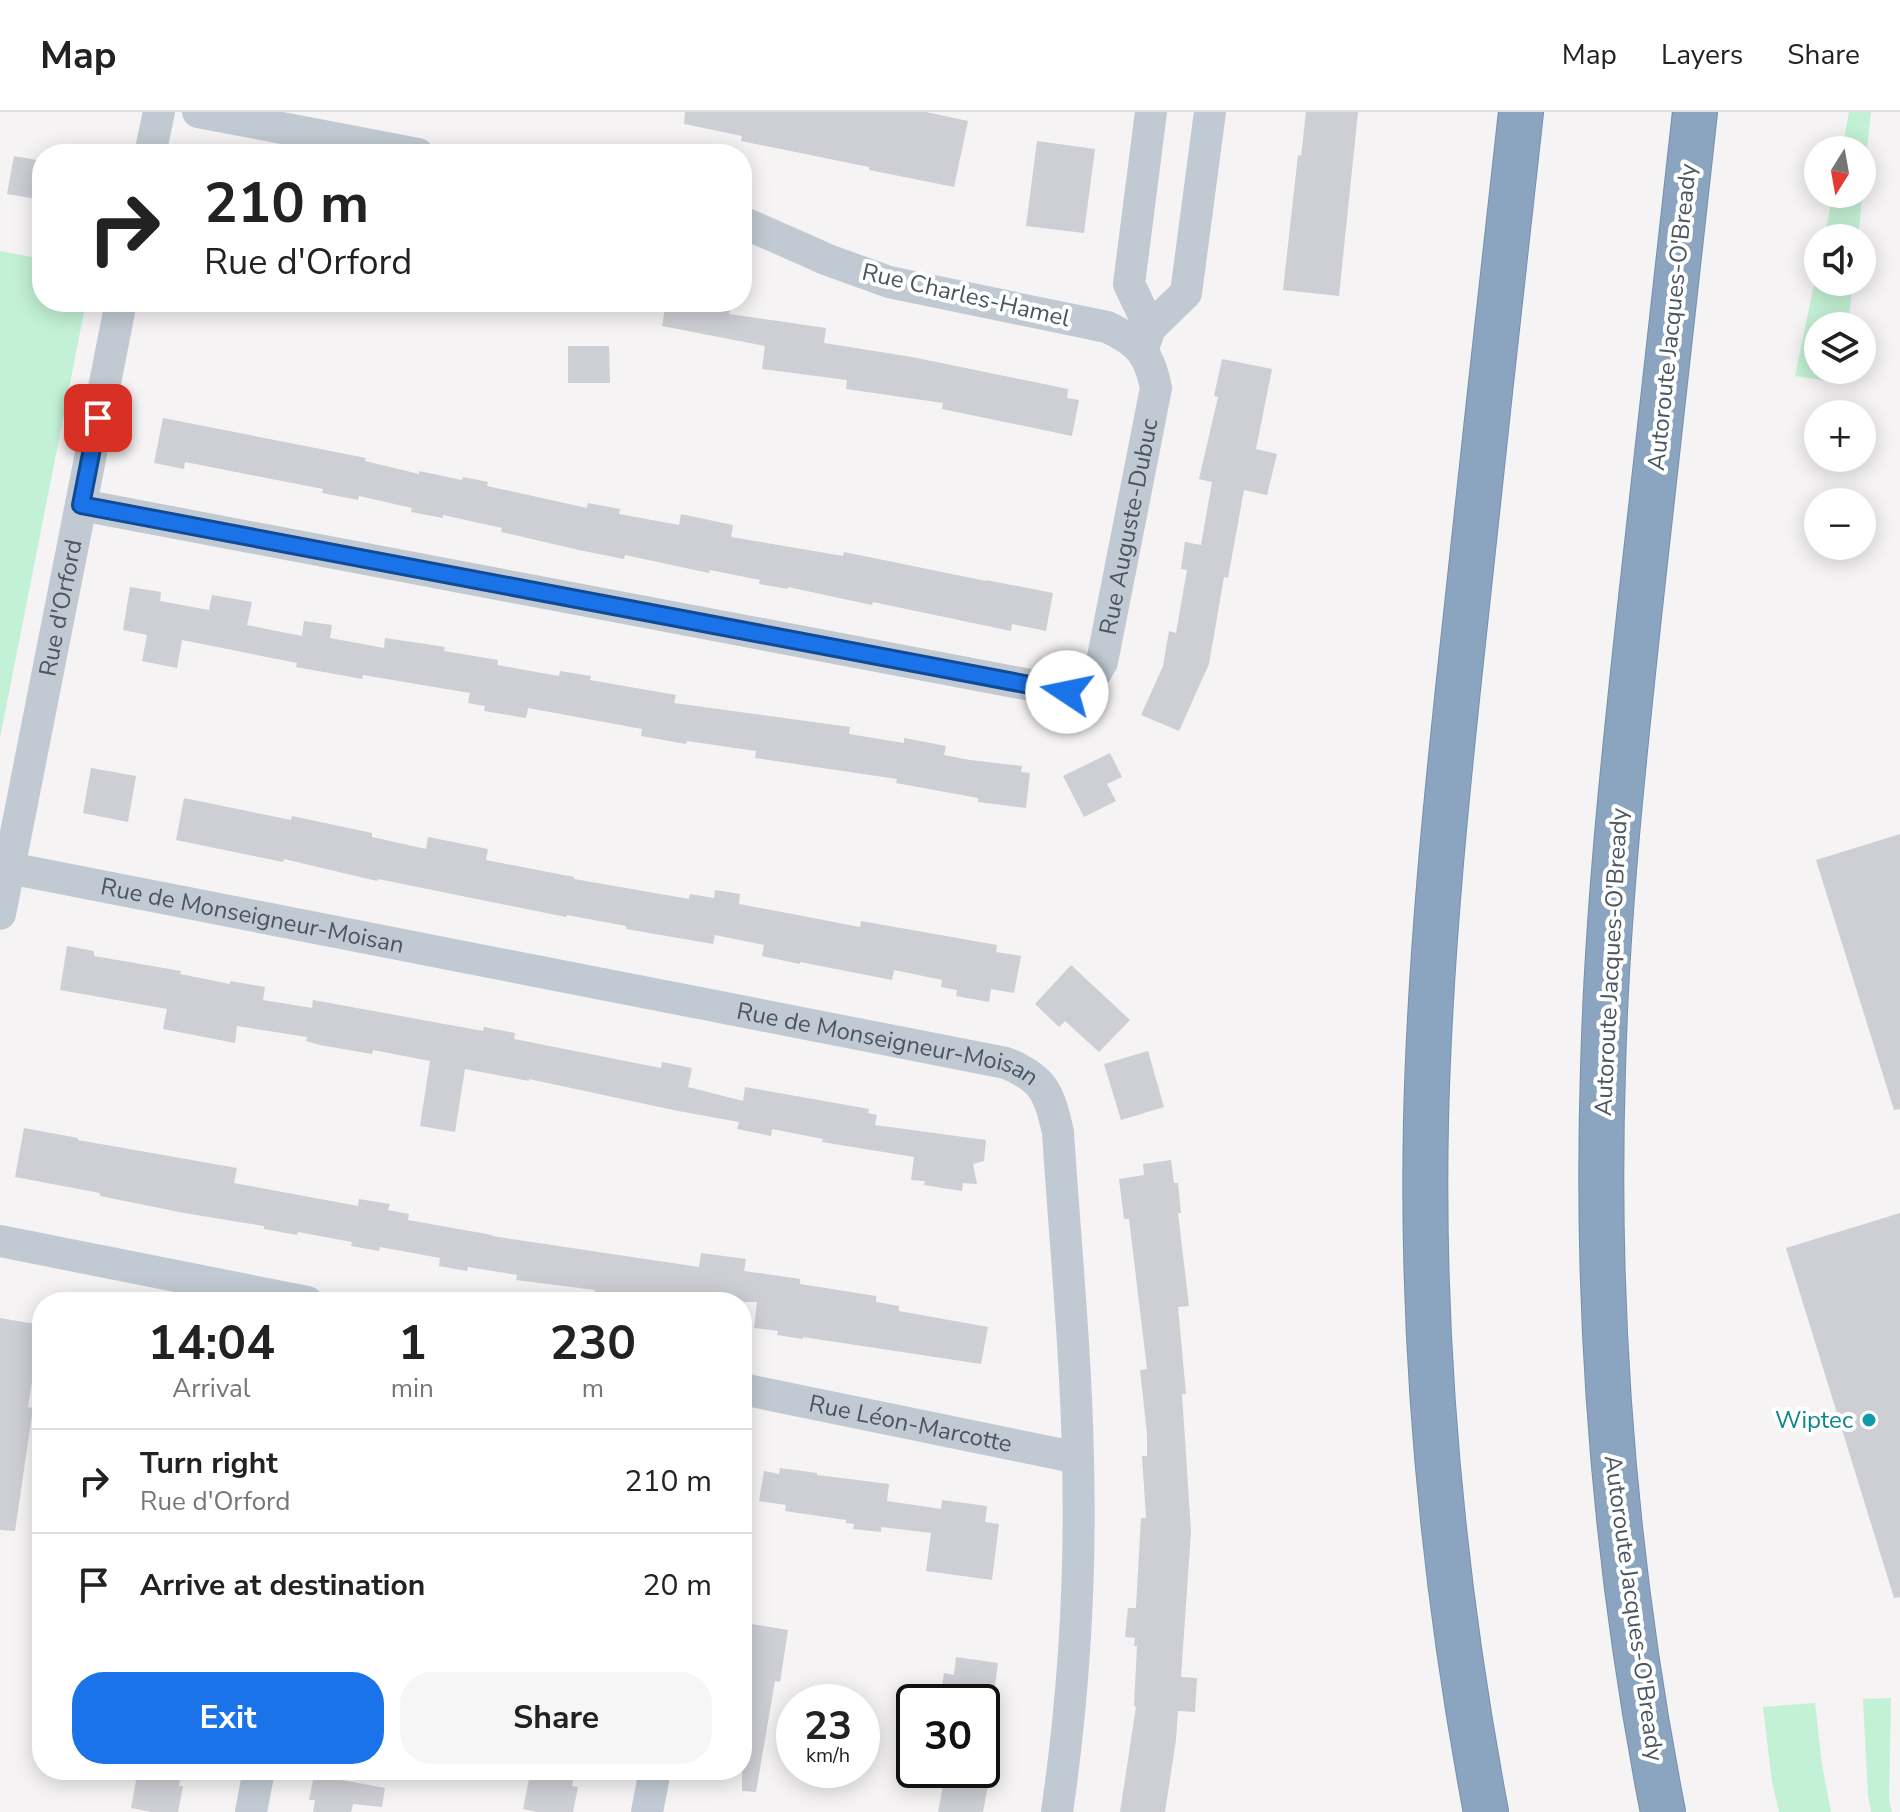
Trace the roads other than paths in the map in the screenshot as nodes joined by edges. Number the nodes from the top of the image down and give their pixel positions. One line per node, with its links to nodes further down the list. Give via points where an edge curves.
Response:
1 (159, 112): 7 (street)
2 (198, 112): 8 (street)
3 (1151, 112): 11 (street, Rue Auguste-Dubuc, via 1129,284)
4 (1210, 112): 11 (street, via 1186,293)
5 (1521, 112): 24 (highway, via 1445,818 1426,1122 1427,1296 1437,1471 1457,1644)
6 (1695, 112): 25 (highway, Autoroute Jacques-O'Bready, via 1619,809 1602,1074 1602,1252 1610,1428 1633,1633)
7 (152, 144)
8 (366, 144)
9 (752, 226): 11 (street, Rue Charles-Hamel, via 889,282 1107,327)
10 (119, 312): 12 (street, Rue d'Orford)
11 (1146, 340): 12 (street, Rue Auguste-Dubuc, via 1156,388 1102,662 1090,682 1067,692)
12 (81, 505): 13 (street, Rue d'Orford)
13 (9, 868): 14 (street, Rue d'Orford); 18 (street, Rue de Monseigneur-Moisan, via 1025,1070 1039,1081 1052,1105 1058,1132)
14 (0, 914)
15 (0, 1241): 16 (street)
16 (257, 1292)
17 (752, 1391): 18 (street, Rue Léon-Marcotte)
18 (1078, 1458): 23 (street, Rue de Monseigneur-Moisan, via 1076,1630)
19 (257, 1780): 21 (street)
20 (653, 1780): 22 (street)
21 (251, 1812)
22 (647, 1812)
23 (1057, 1812)
24 (1486, 1812)
25 (1663, 1812)

